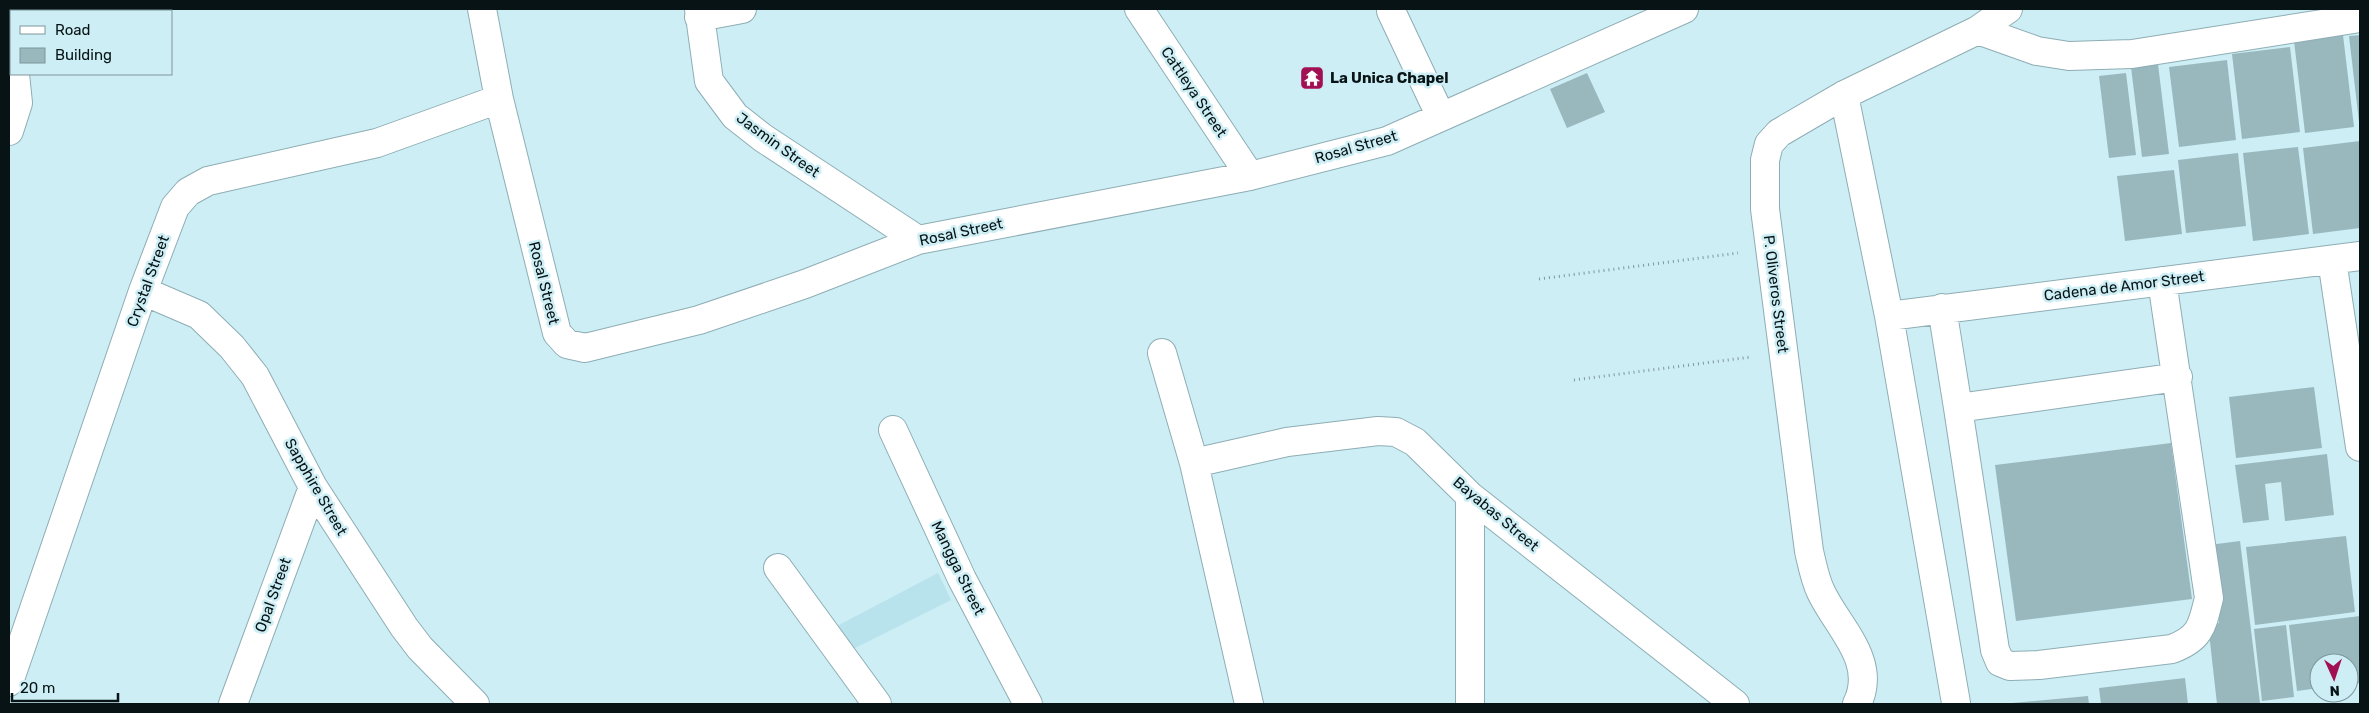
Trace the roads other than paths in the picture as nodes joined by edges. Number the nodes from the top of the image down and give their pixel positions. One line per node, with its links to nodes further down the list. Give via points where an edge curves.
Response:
1 (482, 9): 12 (street, Rosal Street)
2 (742, 9): 7 (street)
3 (1139, 9): 15 (street, Cattleya Street)
4 (1684, 9): 13 (street, Rosal Street)
5 (2008, 9): 9 (street, P. Oliveros Street)
6 (1391, 11): 13 (street)
7 (699, 13): 16 (street, Jasmin Street, via 710,81 735,116 763,138)
8 (2360, 18): 9 (street, via 2132,54 2087,56 2037,51)
9 (1978, 30): 11 (street, P. Oliveros Street)
10 (15, 75): 14 (street, via 18,103)
11 (1844, 95): 22 (street); 41 (street, P. Oliveros Street, via 1779,133 1769,144 1765,160 1765,209 1809,551 1820,590 1861,658 1863,692)
12 (499, 99): 16 (street, Rosal Street, via 557,333 567,344 586,348 699,320 805,284); 20 (street, Crystal Street, via 377,143 208,181 188,192 175,207)
13 (1441, 117): 15 (street, Rosal Street, via 1386,141)
14 (9, 131)
15 (1250, 176): 16 (street, Rosal Street)
16 (918, 240)
17 (2360, 256): 18 (street, Cadena de Amor Street)
18 (2332, 260): 19 (street, Cadena de Amor Street); 27 (street)
19 (2162, 281): 21 (street, Cadena de Amor Street); 24 (street)
20 (143, 291): 29 (street, Sapphire Street, via 200,315 232,347 255,376); 32 (street, Crystal Street)
21 (1942, 308): 22 (street, Cadena de Amor Street); 25 (street)
22 (1889, 316): 34 (street)
23 (1162, 353): 28 (street)
24 (2178, 377): 25 (street); 25 (street, via 2209,598 2196,636 2188,644 2172,649 2039,665 2010,666 2000,662 1995,650)
25 (1958, 408)
26 (893, 430): 38 (street, Mangga Street, via 962,580)
27 (2360, 447)
28 (1194, 463): 30 (street, Bayabas Street, via 1287,442 1378,431 1396,432 1416,442); 33 (street)
29 (313, 486): 35 (street, Opal Street); 36 (street, Sapphire Street, via 404,627)
30 (1470, 496): 39 (street); 40 (street, Bayabas Street)
31 (778, 568): 37 (street)
32 (9, 682)
33 (1245, 703)
34 (1956, 703)
35 (233, 704)
36 (475, 704)
37 (877, 704)
38 (1028, 704)
39 (1470, 704)
40 (1735, 704)
41 (1857, 704)

